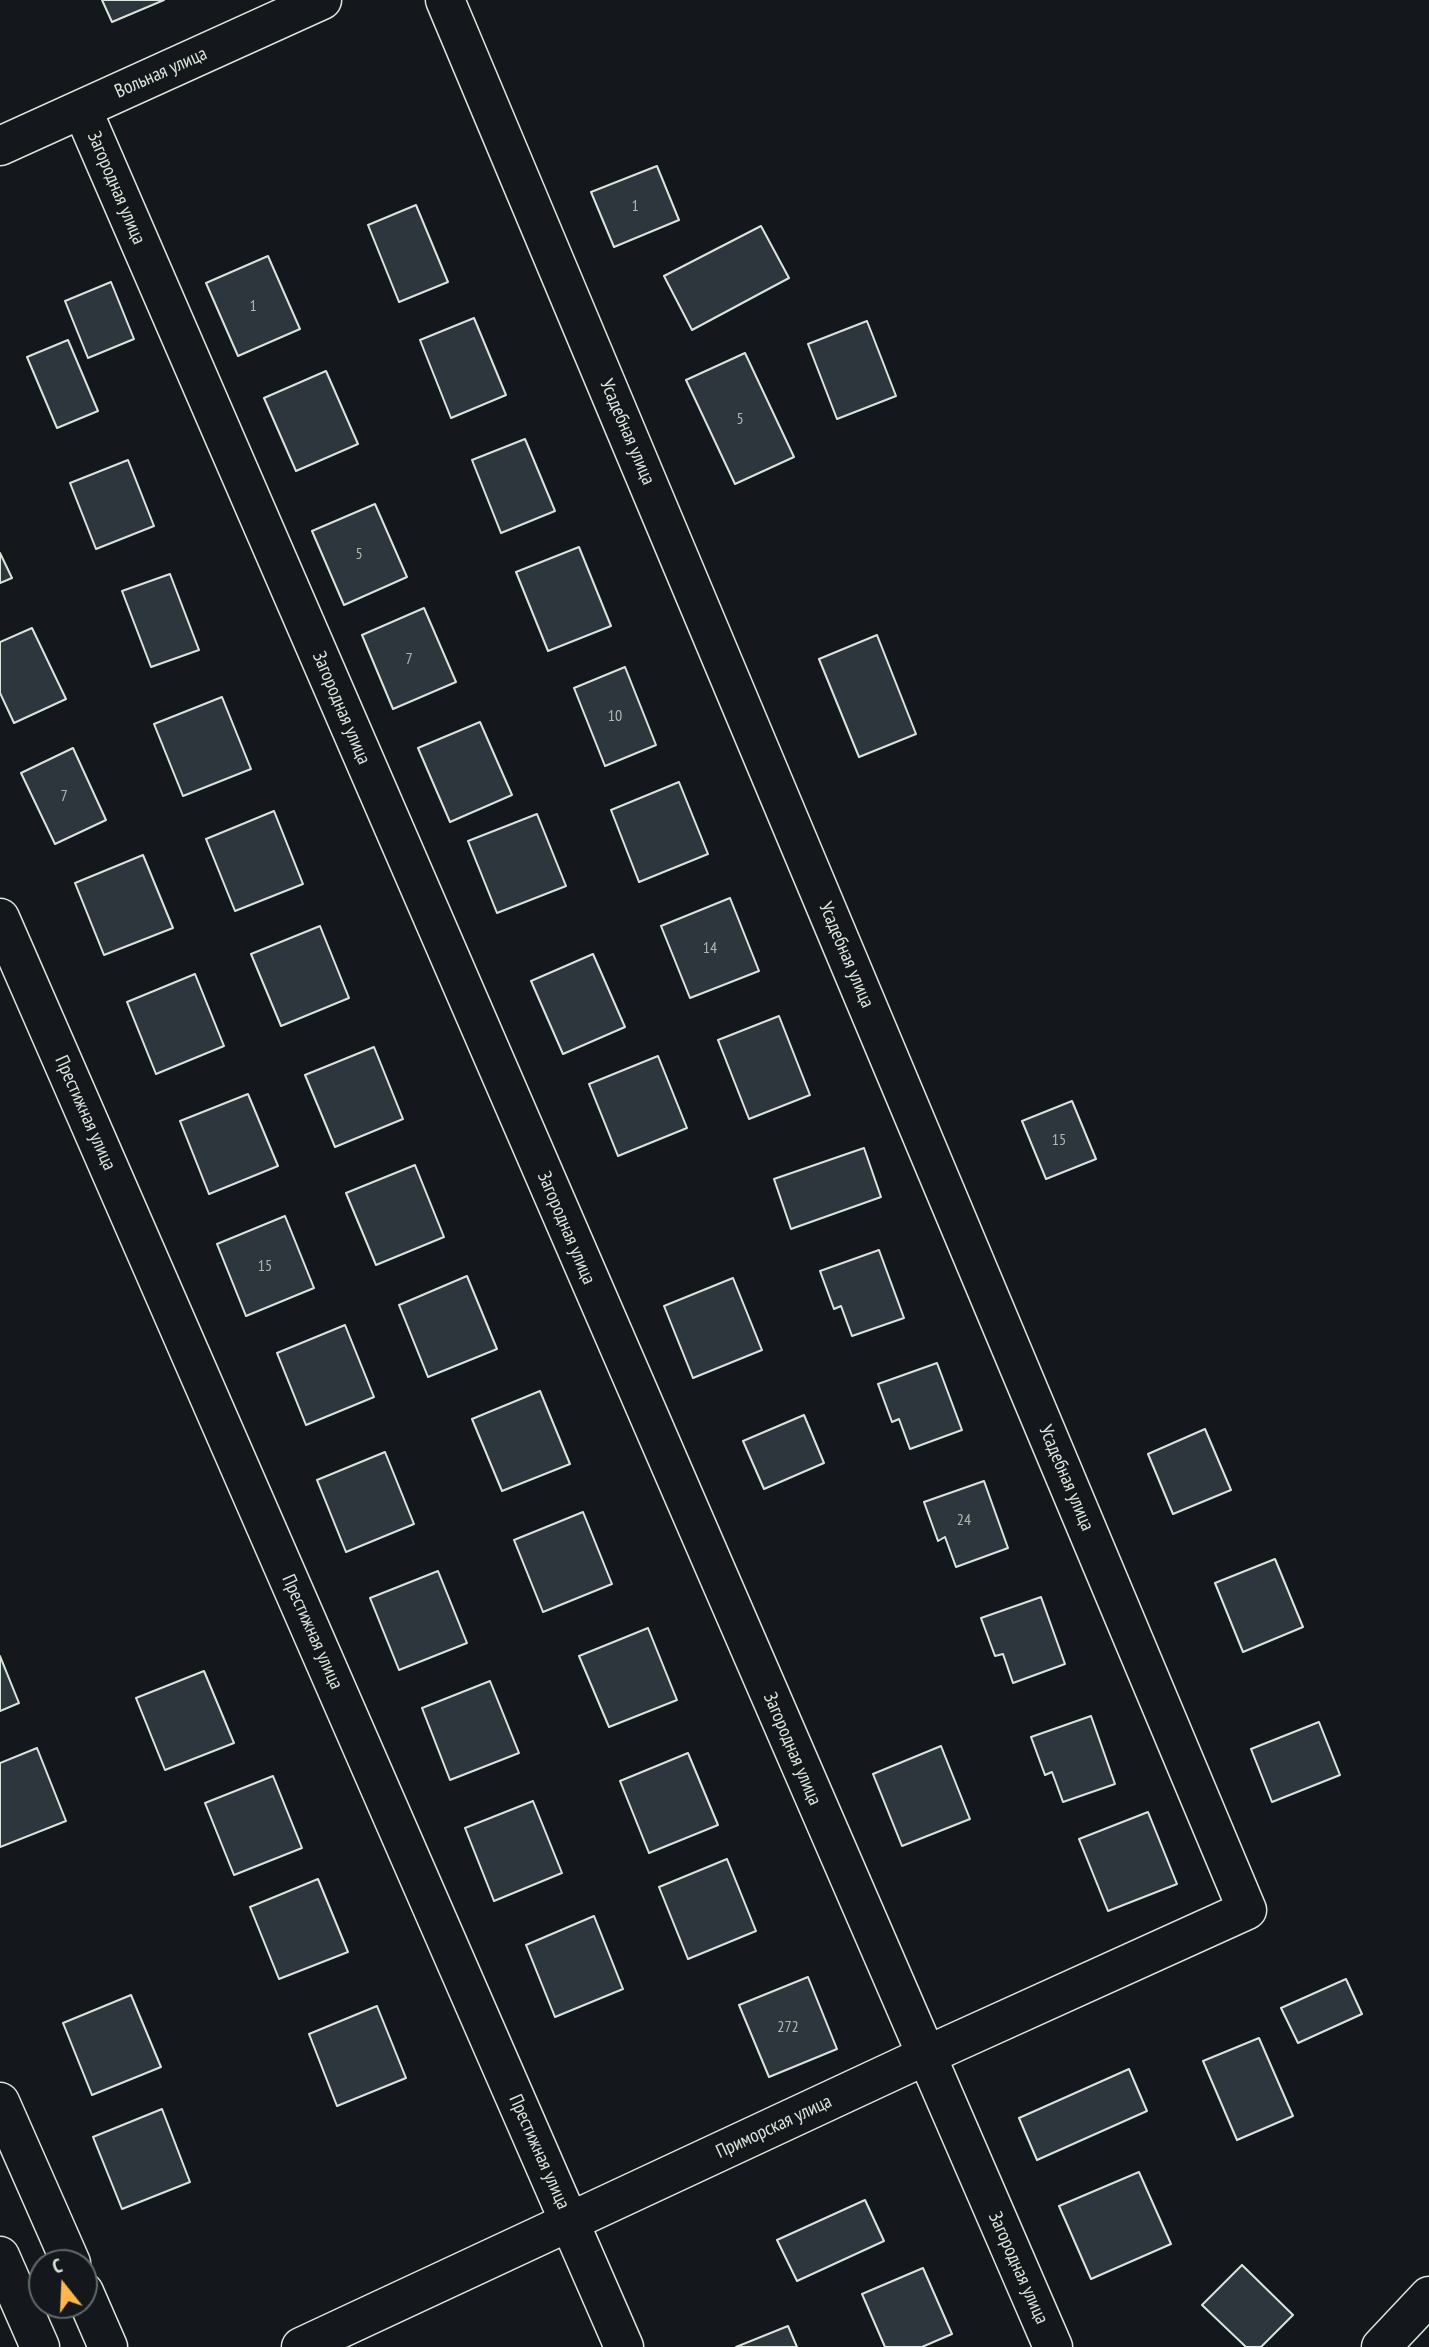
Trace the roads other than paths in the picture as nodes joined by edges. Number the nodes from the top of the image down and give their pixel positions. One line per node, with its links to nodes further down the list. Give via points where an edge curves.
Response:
1 (323, 0): 3 (street, Вольная улица)
2 (445, 0): 6 (street, Усадебная улица)
3 (82, 109): 4 (street, Вольная улица); 7 (street, Загородная улица)
4 (0, 146)
5 (0, 918): 9 (street, Престижная улица)
6 (1247, 1910): 7 (street, Приморская улица)
7 (925, 2056): 9 (street, Приморская улица); 18 (street, Загородная улица)
8 (0, 2102): 10 (street)
9 (570, 2222): 16 (street, Приморская улица); 17 (street, Престижная улица)
10 (65, 2249)
11 (0, 2256): 14 (street)
12 (1429, 2295): 19 (street)
13 (96, 2319): 15 (street)
14 (40, 2347)
15 (108, 2347)
16 (301, 2347)
17 (624, 2347)
18 (1053, 2347)
19 (1381, 2347)

